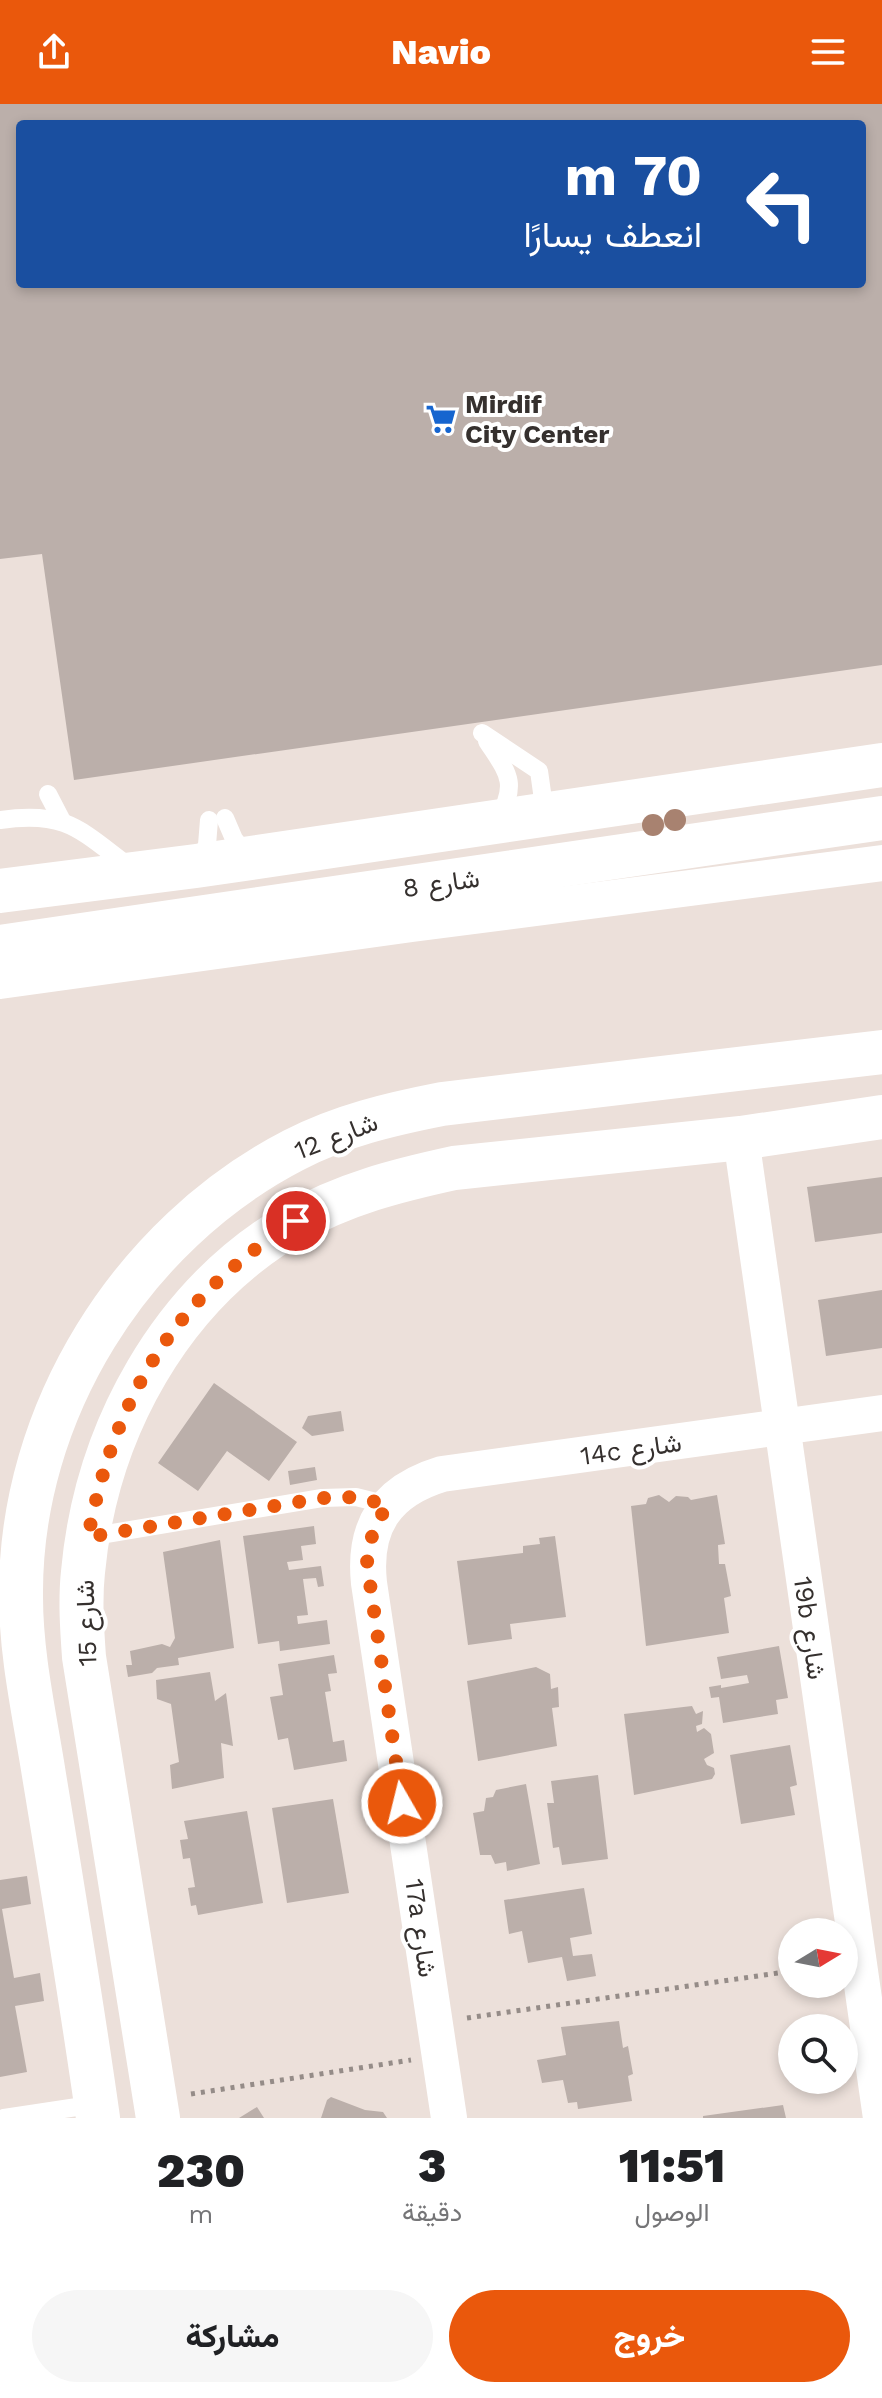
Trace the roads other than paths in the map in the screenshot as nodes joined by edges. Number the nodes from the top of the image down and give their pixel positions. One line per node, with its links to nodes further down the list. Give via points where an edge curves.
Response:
1 (882, 765): 3 (street, شارع 8)
2 (48, 794): 6 (lane)
3 (545, 814): 7 (street, شارع 8); 7 (lane, via 539,771 482,733 508,775 507,799); 12 (street, via 542,832 529,846 448,861)
4 (882, 818): 12 (street, شارع 8)
5 (0, 820): 6 (lane, via 32,816)
6 (62, 821): 11 (lane)
7 (496, 821): 8 (street, شارع 8)
8 (248, 858): 10 (street, شارع 8); 10 (lane, via 217,819)
9 (882, 863): 15 (street)
10 (196, 866): 11 (street, شارع 8)
11 (136, 872): 13 (street, شارع 8)
12 (415, 887): 14 (street, شارع 8)
13 (0, 891)
14 (0, 947)
15 (0, 981)
16 (882, 1052): 24 (street, شارع 12, via 427,1107 340,1130 295,1149 211,1204 133,1281 104,1320 49,1434 33,1488 21,1599)
17 (882, 1117): 18 (street)
18 (741, 1138): 20 (street, 19b شارع); 22 (street, شارع 15, via 454,1168 334,1203 296,1221 224,1273 171,1332 148,1367 110,1451)
19 (882, 1413): 20 (street, 14c شارع)
20 (781, 1428): 21 (street, 14c شارع, via 442,1474 421,1480); 27 (street, 19b شارع)
21 (388, 1505): 22 (lane, via 356,1497 322,1498); 26 (street, 17a شارع, via 369,1542 367,1563)
22 (88, 1537): 23 (street, شارع 15, via 84,1657)
23 (156, 2109)
24 (98, 2111): 25 (lane)
25 (4, 2118)
26 (449, 2118)
27 (881, 2118)

